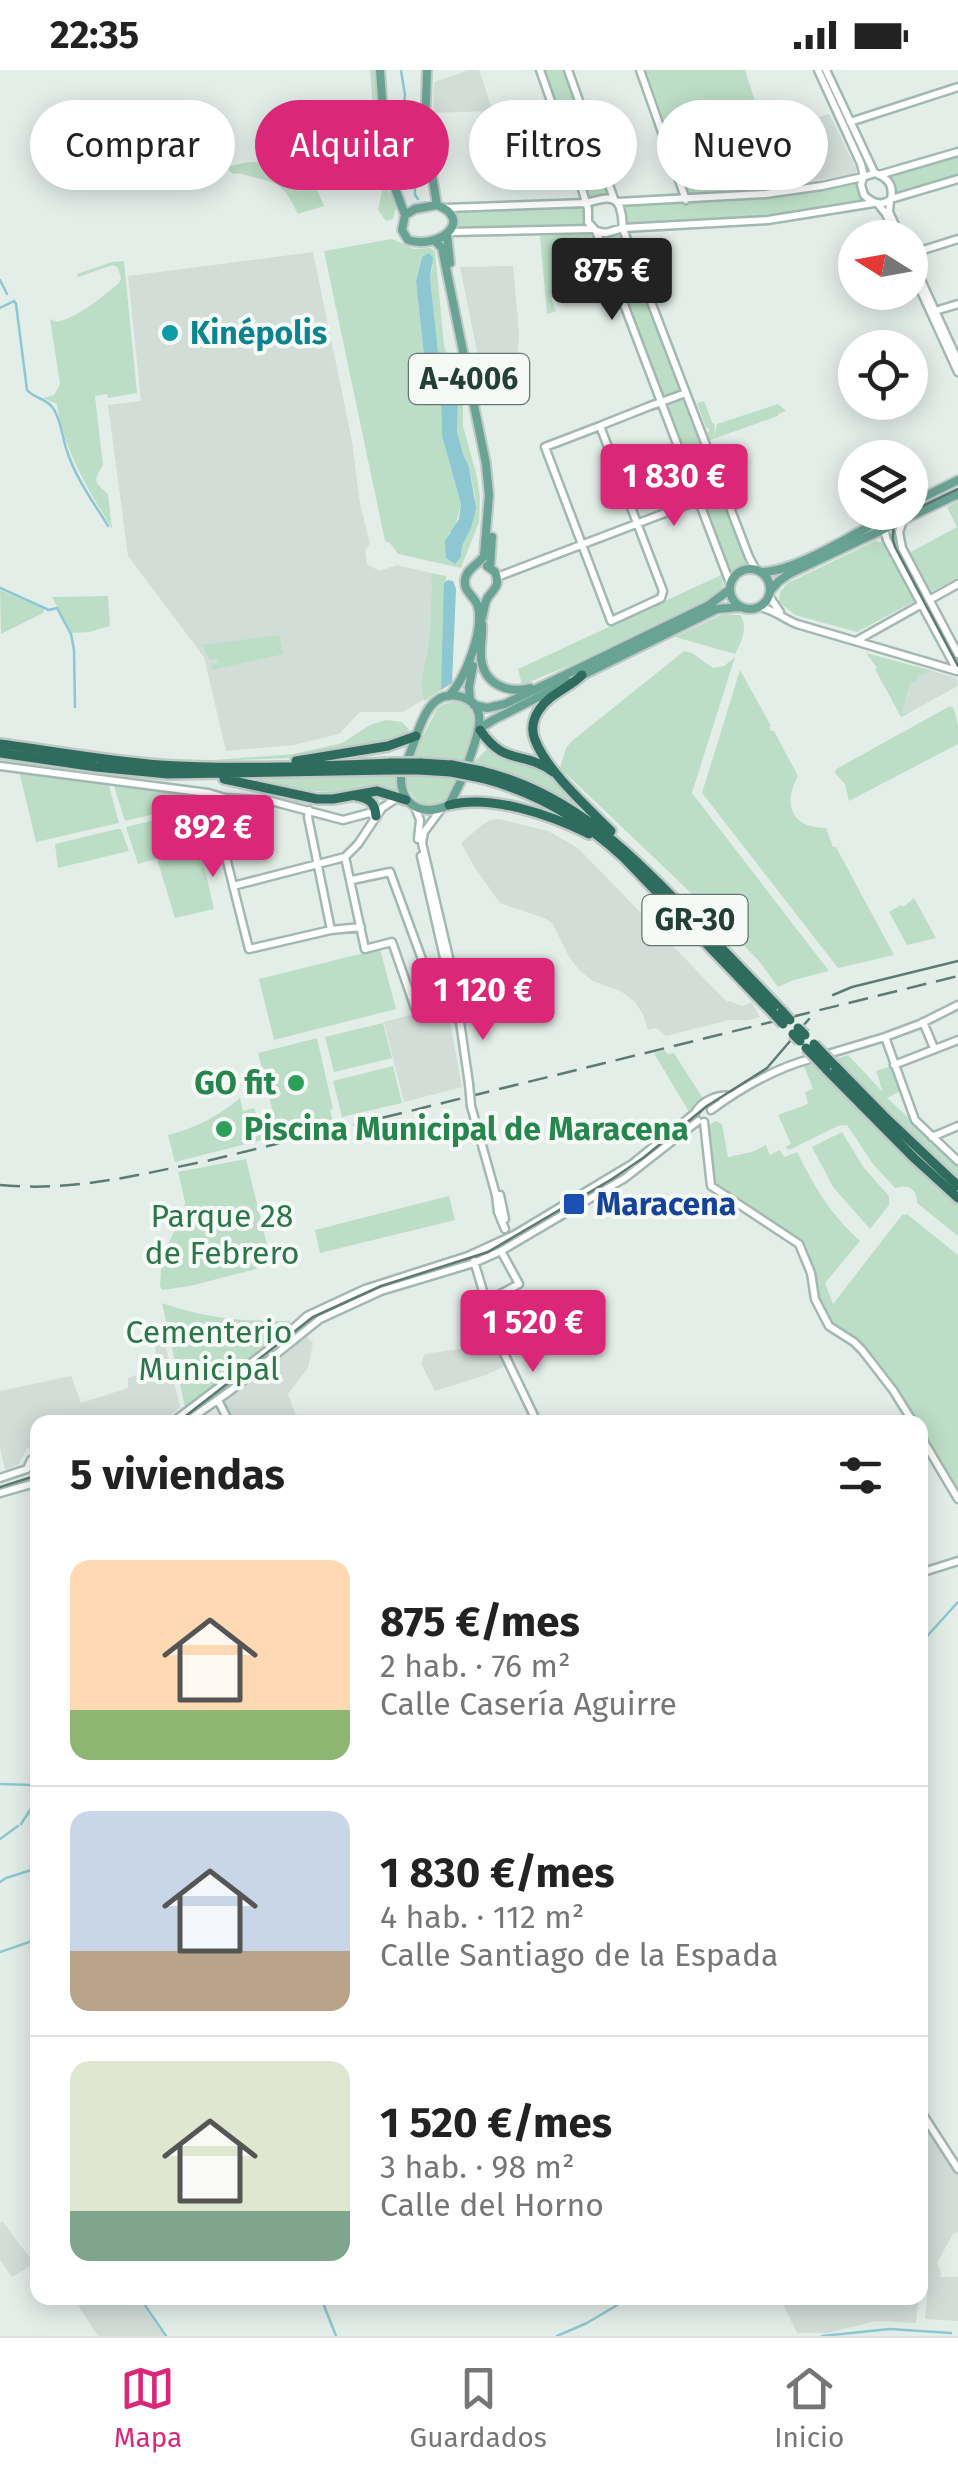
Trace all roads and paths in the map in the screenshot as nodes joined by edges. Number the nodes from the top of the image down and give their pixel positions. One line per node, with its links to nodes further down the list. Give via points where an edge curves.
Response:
1 (380, 70): 24 (main road, via 387,167)
2 (427, 70): 23 (main road, A-4006, via 425,133)
3 (540, 70): 9 (street)
4 (568, 70): 19 (street)
5 (640, 70): 17 (street)
6 (818, 70): 13 (street)
7 (826, 70): 10 (street)
8 (958, 88): 10 (street)
9 (551, 100)
10 (850, 122): 12 (street)
11 (958, 152): 12 (street)
12 (877, 174): 13 (street); 18 (street, via 891,185)
13 (864, 177): 17 (street); 21 (street, via 862,192)
14 (958, 179): 18 (street)
15 (582, 190): 20 (street)
16 (582, 190): 22 (street)
17 (686, 200): 19 (street)
18 (891, 200): 21 (street); 26 (street)
19 (615, 201): 22 (street); 27 (street)
20 (574, 203): 22 (street); 23 (street)
21 (876, 203): 25 (street); 28 (street, via 768,220)
22 (589, 205): 29 (street)
23 (441, 207): 24 (main road); 30 (main road, A-4006, via 452,218)
24 (405, 215): 32 (main road, via 408,240)
25 (889, 220)
26 (893, 220)
27 (619, 226): 28 (street); 29 (street); 33 (street)
28 (636, 227): 33 (street)
29 (595, 230): 30 (street); 42 (street)
30 (448, 234): 32 (main road); 58 (main road, A-4006, via 493,475)
31 (958, 239): 34 (street)
32 (434, 240): 57 (main road, A-4006, via 442,248 488,478 485,550)
33 (627, 240): 41 (street)
34 (928, 249)
35 (928, 295): 38 (street)
36 (958, 304): 38 (street)
37 (928, 306): 40 (street)
38 (935, 311): 39 (street)
39 (958, 361)
40 (958, 372)
41 (686, 393): 42 (street); 59 (street)
42 (661, 402): 43 (street); 47 (street)
43 (600, 426): 49 (street); 56 (street, via 545,446)
44 (958, 480): 46 (main road)
45 (958, 494): 48 (main road)
46 (928, 495)
47 (699, 500): 49 (street); 62 (street)
48 (928, 509)
49 (637, 523): 56 (street); 56 (street, via 663,594 612,621)
50 (871, 530): 59 (main road, via 771,572)
51 (877, 530): 54 (main road)
52 (884, 530): 55 (street)
53 (900, 530): 66 (street)
54 (873, 534): 55 (street); 63 (main road, via 784,577)
55 (887, 540): 66 (street)
56 (582, 544): 60 (street)
57 (476, 566): 58 (main road); 64 (main road, A-4006, via 464,580)
58 (490, 568): 60 (main road)
59 (759, 571): 62 (main road, via 738,572); 63 (main road)
60 (497, 577): 65 (main road)
61 (958, 584): 66 (street)
62 (730, 586): 67 (main road); 77 (main road, via 709,605)
63 (769, 594): 68 (main road); 69 (street)
64 (474, 597): 65 (main road); 78 (main road, A-4006, via 479,612 471,657)
65 (488, 598): 70 (main road)
66 (925, 602): 71 (street); 73 (street)
67 (740, 607): 68 (main road); 76 (main road, via 718,609)
68 (760, 607): 69 (street)
69 (787, 620): 72 (street)
70 (482, 624): 77 (main road, via 482,661 493,682 518,691); 79 (main road, via 469,682)
71 (870, 633): 72 (street); 72 (street)
72 (862, 642): 74 (street)
73 (955, 657): 74 (street); 75 (street)
74 (940, 664): 75 (street)
75 (958, 671)
76 (582, 675): 80 (main road); 93 (highway, via 545,702 532,724 534,739)
77 (549, 683): 79 (main road, via 496,708)
78 (449, 696): 79 (main road); 81 (main road, via 429,708)
79 (472, 703): 80 (main road)
80 (480, 729): 85 (main road); 93 (highway, via 496,750 542,765)
81 (416, 736): 84 (main road); 88 (highway)
82 (0, 744): 88 (highway, GR-30, via 142,764)
83 (0, 753): 90 (highway, GR-30)
84 (408, 758)
85 (468, 763)
86 (0, 766): 95 (street)
87 (390, 767): 88 (highway, GR-30); 89 (highway, GR-30, bridge); 90 (highway, GR-30)
88 (259, 768)
89 (481, 774): 103 (highway, GR-30, via 558,800); 106 (highway, GR-30, via 553,805)
90 (202, 775): 96 (highway, via 317,799)
91 (402, 775): 97 (main road)
92 (462, 779): 99 (main road)
93 (562, 780): 103 (highway)
94 (388, 793): 96 (highway); 97 (highway); 98 (street)
95 (214, 795): 100 (street); 108 (street)
96 (348, 796): 98 (highway)
97 (406, 798): 99 (main road, via 430,810); 102 (street); 111 (street, via 420,820 420,851)
98 (372, 803): 101 (street); 102 (highway)
99 (445, 806): 106 (highway, via 471,801 560,820); 111 (street, via 422,843)
100 (309, 810): 101 (street, via 348,820); 105 (street)
101 (364, 814): 102 (street)
102 (376, 816): 104 (street)
103 (626, 850): 112 (highway, GR-30)
104 (348, 855): 105 (street); 107 (street)
105 (318, 864): 108 (street); 110 (street)
106 (631, 865): 112 (highway, GR-30)
107 (351, 880): 109 (street); 114 (street, via 390,872)
108 (233, 886): 110 (street, via 249,949)
109 (360, 924): 110 (street); 114 (street, via 365,949 392,942 415,1008)
110 (331, 930)
111 (454, 993): 113 (street); 116 (street, via 464,1000)
112 (760, 994): 124 (highway, GR-30, bridge)
113 (448, 1002): 114 (street); 116 (street)
114 (438, 1003)
115 (958, 1005): 117 (street)
116 (458, 1008): 134 (street, bridge, via 471,1106)
117 (923, 1022): 118 (street); 120 (street)
118 (885, 1037): 121 (street); 123 (street)
119 (958, 1040): 120 (street)
120 (934, 1049): 123 (street)
121 (828, 1054)
122 (810, 1059): 125 (street)
123 (894, 1065): 130 (street, via 913,1116)
124 (831, 1068): 132 (highway, GR-30); 133 (highway, GR-30)
125 (731, 1096): 126 (street, via 719,1094); 127 (street)
126 (702, 1105): 127 (street); 128 (street)
127 (710, 1110): 128 (street, via 710,1118)
128 (699, 1118): 134 (street, via 587,1202); 145 (street, via 710,1186 799,1244 829,1326 871,1360)
129 (958, 1126): 130 (street)
130 (932, 1136): 131 (street)
131 (958, 1160)
132 (958, 1186)
133 (958, 1198)
134 (508, 1238): 135 (street); 136 (street)
135 (501, 1251): 137 (street); 138 (street, via 519,1284)
136 (475, 1253): 137 (street); 139 (street, via 365,1289)
137 (474, 1263): 138 (street); 139 (street)
138 (487, 1300): 144 (street, via 498,1341)
139 (310, 1321): 140 (street); 141 (street)
140 (218, 1400): 142 (street); 143 (street)
141 (182, 1415)
142 (196, 1415)
143 (226, 1415)
144 (535, 1415)
145 (908, 1415)
146 (928, 1448): 153 (street)
147 (30, 1460): 148 (street)
148 (27, 1468): 149 (street); 150 (street)
149 (0, 1478)
150 (30, 1479)
151 (30, 1485): 152 (street)
152 (0, 1493)
153 (958, 1498)
154 (958, 1561): 155 (street)
155 (928, 1570)
156 (928, 2122): 157 (street)
157 (958, 2169)

